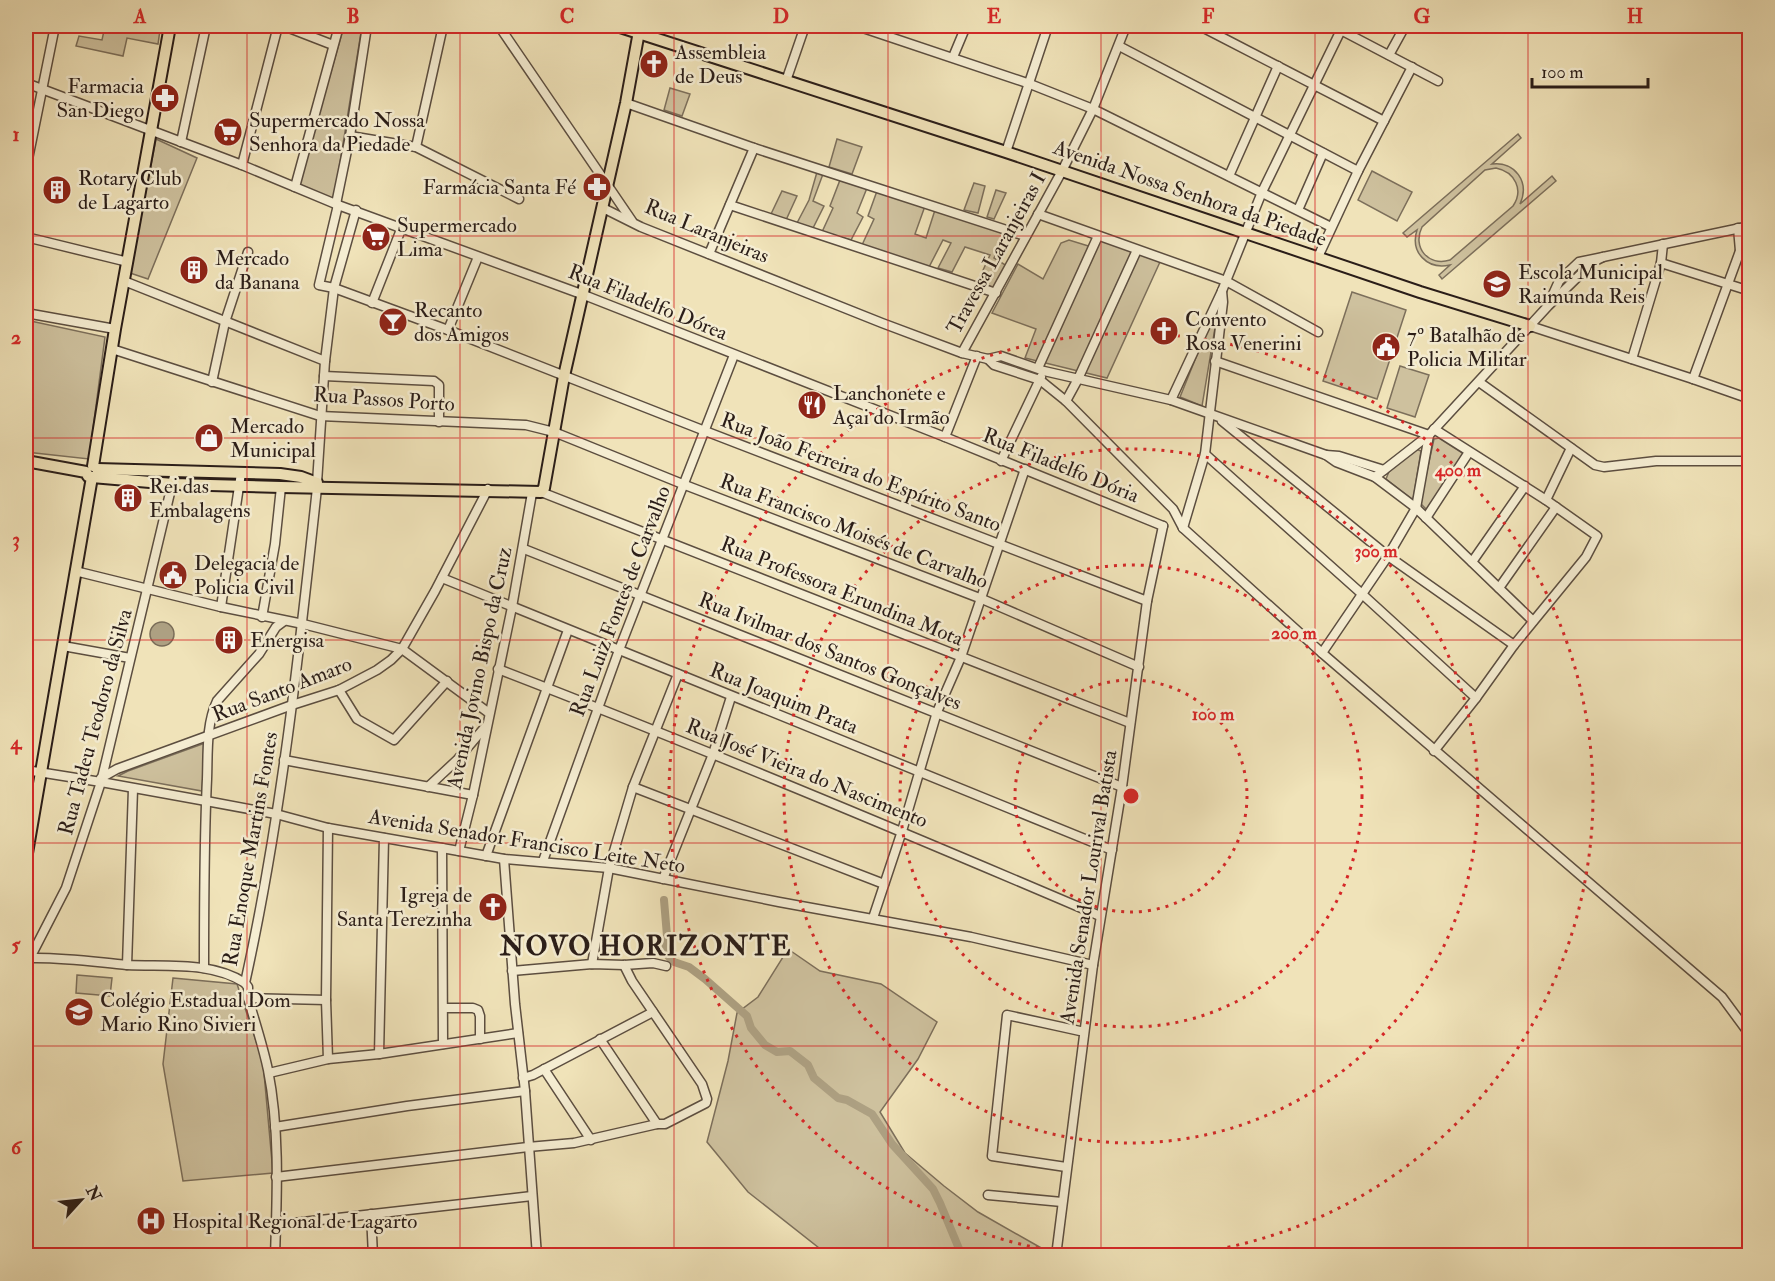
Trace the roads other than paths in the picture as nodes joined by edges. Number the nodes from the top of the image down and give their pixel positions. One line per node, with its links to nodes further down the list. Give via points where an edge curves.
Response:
1 (55, 26): 32 (street)
2 (170, 26): 37 (main road)
3 (206, 26): 40 (street)
4 (278, 26): 45 (street)
5 (284, 26): 21 (street)
6 (339, 26): 21 (street)
7 (367, 26): 38 (street)
8 (443, 26): 41 (street)
9 (499, 26): 50 (street, Rua Laranjeiras)
10 (617, 26): 19 (main road, Avenida Nossa Senhora da Piedade)
11 (805, 26): 27 (street)
12 (856, 26): 20 (street)
13 (966, 26): 24 (street)
14 (1048, 26): 30 (street)
15 (1126, 26): 22 (street, Travessa Laranjeiras I)
16 (1200, 26): 25 (street)
17 (1405, 26): 23 (street)
18 (1335, 27): 23 (street); 31 (street)
19 (639, 29): 27 (main road, Avenida Nossa Senhora da Piedade); 33 (main road, Avenida Jovino Bispo da Cruz)
20 (887, 30): 24 (street)
21 (333, 45): 51 (street)
22 (1119, 46): 34 (street, Travessa Laranjeiras I); 35 (street)
23 (1389, 56): 26 (street)
24 (953, 57): 30 (street)
25 (1278, 66): 31 (street); 35 (street)
26 (1412, 67): 28 (street); 36 (street)
27 (786, 81): 43 (main road, Avenida Nossa Senhora da Piedade)
28 (1438, 81)
29 (26, 83): 32 (street)
30 (1030, 84): 34 (street); 43 (street)
31 (1314, 85): 36 (street); 39 (street)
32 (43, 90): 37 (street); 46 (street)
33 (626, 103): 42 (street); 50 (main road, Avenida Jovino Bispo da Cruz)
34 (1094, 109): 47 (street, Travessa Laranjeiras I); 49 (street)
35 (1254, 118): 39 (street); 49 (street)
36 (1384, 121): 48 (street)
37 (152, 132): 40 (street); 76 (main road)
38 (350, 136): 41 (street); 54 (street)
39 (1289, 136): 44 (street); 52 (street)
40 (181, 142): 45 (street)
41 (416, 147): 53 (street)
42 (754, 148): 55 (street); 66 (street)
43 (1006, 152): 47 (main road, Avenida Nossa Senhora da Piedade)
44 (1323, 153): 48 (street); 58 (street)
45 (242, 165): 51 (street)
46 (26, 169)
47 (1062, 171): 59 (street, Travessa Laranjeiras I); 65 (main road, Avenida Nossa Senhora da Piedade)
48 (1358, 171): 63 (street)
49 (1228, 176): 52 (street)
50 (607, 186): 56 (main road, Avenida Jovino Bispo da Cruz); 60 (street, Rua Laranjeiras)
51 (294, 187): 54 (street)
52 (1262, 192): 58 (street); 65 (street)
53 (519, 199)
54 (337, 205): 57 (street, Rua Filadelfo Dórea); 81 (street, via 319,285)
55 (730, 205): 73 (street); 84 (street)
56 (603, 208): 60 (street); 85 (main road, Avenida Jovino Bispo da Cruz)
57 (356, 210): 62 (street, Rua Filadelfo Dórea); 81 (street, Rua Enoque Martins Fontes)
58 (1298, 210): 63 (street)
59 (1038, 214): 66 (street, Travessa Laranjeiras I); 67 (street)
60 (634, 223): 73 (street, Rua Laranjeiras)
61 (1749, 226): 64 (street)
62 (402, 227): 74 (street, Rua Filadelfo Dórea); 86 (street)
63 (1331, 227): 75 (street)
64 (1738, 228): 69 (street); 72 (street)
65 (1245, 234): 75 (main road, Avenida Nossa Senhora da Piedade); 78 (street)
66 (1025, 236): 84 (street, Travessa Laranjeiras I)
67 (1098, 236): 70 (street); 101 (street)
68 (26, 237): 76 (street)
69 (1663, 244): 77 (street); 89 (street, via 1579,262 1559,281 1548,306)
70 (1137, 250): 78 (street); 104 (street)
71 (248, 252): 88 (street)
72 (1745, 253): 80 (street)
73 (709, 254): 94 (street, Rua Laranjeiras)
74 (478, 257): 85 (street, Rua Filadelfo Dórea); 91 (street)
75 (1318, 257): 89 (main road, Avenida Nossa Senhora da Piedade)
76 (128, 262): 79 (main road)
77 (1661, 263): 80 (street); 98 (street)
78 (1226, 280): 82 (street); 92 (street)
79 (124, 281): 88 (street); 90 (main road)
80 (1728, 284): 83 (street); 105 (street)
81 (334, 288): 86 (street, Rua João Ferreira do Espírito Santo); 99 (street, Rua Enoque Martins Fontes)
82 (1222, 291): 100 (street); 110 (street)
83 (1749, 291)
84 (996, 293): 94 (street, Travessa Laranjeiras I)
85 (584, 295): 95 (street, Rua Filadelfo Dórea); 103 (main road, Avenida Jovino Bispo da Cruz)
86 (372, 303): 91 (street, Rua João Ferreira do Espírito Santo)
87 (26, 313): 90 (street)
88 (225, 322): 99 (street); 107 (street)
89 (1530, 326): 98 (street, Avenida Nossa Senhora da Piedade); 108 (street)
90 (115, 329): 93 (main road)
91 (448, 330): 103 (street, Rua João Ferreira do Espírito Santo)
92 (1318, 332)
93 (112, 349): 107 (street, Rua Passos Porto); 128 (main road)
94 (962, 352): 96 (street, Rua Laranjeiras)
95 (734, 355): 115 (street, Rua Luiz Fontes de Carvalho); 118 (street, Rua Filadelfo Dórea)
96 (977, 357): 97 (street, Rua Laranjeiras); 118 (street)
97 (988, 359): 101 (street, Rua Laranjeiras, via 1001,356); 106 (street, Rua Laranjeiras, via 994,365)
98 (1632, 359): 105 (street, Avenida Nossa Senhora da Piedade)
99 (325, 361): 102 (street, Rua Enoque Martins Fontes)
100 (1215, 361): 113 (street); 117 (street)
101 (1041, 369): 104 (street, Rua Laranjeiras); 106 (street)
102 (324, 376): 112 (street, Rua Enoque Martins Fontes); 114 (street, via 434,381 439,385)
103 (564, 376): 115 (street, Rua João Ferreira do Espírito Santo); 116 (main road, Avenida Jovino Bispo da Cruz)
104 (1078, 379): 110 (street, Rua Laranjeiras); 111 (street)
105 (1693, 379): 109 (street, Avenida Nossa Senhora da Piedade)
106 (1040, 380): 111 (street, Rua Laranjeiras); 124 (street)
107 (212, 382): 112 (street, Rua Passos Porto)
108 (1479, 382): 117 (street); 119 (street)
109 (1749, 399)
110 (1171, 400): 113 (street, Rua Laranjeiras)
111 (1066, 401): 145 (street, Rua Laranjeiras, via 1173,509)
112 (320, 416): 114 (street, Rua Passos Porto); 136 (street, Rua Enoque Martins Fontes)
113 (1215, 416): 121 (street); 122 (street, Rua Laranjeiras); 150 (street)
114 (439, 422): 116 (street, Rua Passos Porto, via 526,425)
115 (705, 431): 134 (street, Rua Luiz Fontes de Carvalho); 148 (street, Rua João Ferreira do Espírito Santo)
116 (554, 432): 134 (street, Rua Francisco Moisés de Carvalho); 140 (main road, Avenida Jovino Bispo da Cruz, via 544,488)
117 (1431, 432): 120 (street); 127 (street); 143 (street)
118 (945, 437): 124 (street, Rua Filadelfo Dória)
119 (1572, 448): 125 (street, via 1604,467 1656,461); 141 (street)
120 (1469, 452): 137 (street); 144 (street)
121 (1205, 454): 145 (street); 156 (street)
122 (1326, 455): 127 (street); 131 (street)
123 (26, 461): 128 (main road)
124 (1001, 461): 126 (street, Rua Filadelfo Dória)
125 (1749, 461)
126 (1025, 469): 146 (street, Rua Filadelfo Dória); 148 (street)
127 (1384, 470): 131 (street)
128 (92, 472): 129 (main road); 133 (main road); 152 (main road)
129 (175, 472): 130 (main road); 133 (street, Rua Tadeu Teodoro da Silva)
130 (241, 473): 132 (main road, via 280,474); 135 (street)
131 (1375, 477): 143 (street)
132 (301, 482): 136 (main road); 138 (main road)
133 (173, 484): 135 (main road); 155 (street, Rua Tadeu Teodoro da Silva)
134 (685, 484): 147 (street, Rua Luiz Fontes de Carvalho); 158 (street, Rua Francisco Moisés de Carvalho)
135 (240, 485): 138 (main road); 161 (street)
136 (317, 486): 139 (main road); 165 (street, Rua Enoque Martins Fontes)
137 (1525, 486): 141 (street); 151 (street)
138 (280, 488): 162 (street)
139 (488, 489): 140 (main road); 153 (street, Rua Santo Amaro)
140 (537, 492): 147 (street, Rua Professora Erundina Mota); 149 (street, Avenida Jovino Bispo da Cruz)
141 (1546, 500): 142 (street)
142 (1556, 507): 154 (street); 164 (street, via 1598,536 1586,557)
143 (1416, 508): 144 (street); 150 (street)
144 (1426, 518): 151 (street)
145 (1181, 525): 146 (street); 171 (street, Rua Laranjeiras)
146 (1163, 526): 159 (street, Avenida Senador Lourival Batista)
147 (664, 540): 157 (street, Rua Luiz Fontes de Carvalho); 172 (street, Rua Professora Erundina Mota)
148 (1000, 545): 158 (street); 159 (street, Rua João Ferreira do Espírito Santo)
149 (524, 549): 157 (street, Rua Ivilmar dos Santos Gonçalves); 160 (street, Avenida Jovino Bispo da Cruz)
150 (1388, 556): 156 (street); 167 (street)
151 (1472, 562): 154 (street)
152 (75, 571): 155 (street); 168 (main road)
153 (442, 578): 160 (street, Rua Joaquim Prata); 169 (street, Rua Santo Amaro)
154 (1499, 588): 164 (street)
155 (149, 589): 161 (street); 173 (street, Rua Tadeu Teodoro da Silva)
156 (1362, 594): 171 (street); 181 (street)
157 (642, 596): 170 (street, Rua Luiz Fontes de Carvalho); 184 (street, Rua Ivilmar dos Santos Gonçalves)
158 (982, 599): 172 (street); 174 (street, Rua Francisco Moisés de Carvalho)
159 (1146, 601): 174 (street, Avenida Senador Lourival Batista)
160 (512, 607): 166 (street, Rua Joaquim Prata); 175 (street, Avenida Jovino Bispo da Cruz)
161 (221, 608): 162 (street)
162 (262, 616): 163 (street)
163 (284, 621): 165 (street); 189 (street, via 217,701)
164 (1533, 621): 167 (street)
165 (303, 624): 169 (street); 182 (street, Rua Enoque Martins Fontes)
166 (568, 630): 170 (street, Rua Joaquim Prata); 178 (street)
167 (1514, 645): 181 (street)
168 (63, 646): 173 (street); 195 (main road)
169 (402, 649): 177 (street); 179 (street, Rua Santo Amaro, via 377,670)
170 (620, 650): 176 (street, Rua Joaquim Prata); 183 (street, Rua Luiz Fontes de Carvalho)
171 (1322, 653): 190 (street, Rua Laranjeiras)
172 (961, 657): 184 (street); 186 (street, Rua Professora Erundina Mota)
173 (130, 658): 196 (street, Rua Tadeu Teodoro da Silva)
174 (1139, 667): 186 (street, Avenida Senador Lourival Batista)
175 (498, 669): 178 (street, Rua José Vieira do Nascimento); 185 (street, Avenida Jovino Bispo da Cruz)
176 (678, 674): 180 (street, Rua Joaquim Prata); 188 (street)
177 (447, 681): 179 (street, via 394,740 357,719); 185 (street)
178 (548, 688): 183 (street, Rua José Vieira do Nascimento); 211 (street)
179 (339, 690): 182 (street, Rua Santo Amaro)
180 (731, 697): 191 (street); 194 (street, Rua Joaquim Prata)
181 (1476, 698): 190 (street)
182 (292, 705): 189 (street, Rua Santo Amaro); 192 (street, Rua Enoque Martins Fontes)
183 (598, 706): 188 (street, Rua José Vieira do Nascimento); 214 (street, Rua Luiz Fontes de Carvalho)
184 (937, 712): 194 (street); 199 (street, Rua Ivilmar dos Santos Gonçalves)
185 (489, 713): 187 (street, Avenida Jovino Bispo da Cruz)
186 (1130, 723): 199 (street, Avenida Senador Lourival Batista)
187 (488, 724): 197 (street, via 458,760); 201 (street, Avenida Jovino Bispo da Cruz)
188 (655, 730): 191 (street, Rua José Vieira do Nascimento); 198 (street)
189 (209, 736): 196 (street, Rua Santo Amaro, via 117,770); 202 (street)
190 (1434, 750): 235 (street, Rua Laranjeiras, via 1722,997)
191 (713, 754): 203 (street); 206 (street, Rua José Vieira do Nascimento)
192 (284, 760): 197 (street); 204 (street, Rua Enoque Martins Fontes)
193 (26, 770): 195 (street, Avenida Senador Francisco Leite Neto)
194 (919, 771): 206 (street); 210 (street, Rua Joaquim Prata)
195 (41, 773): 196 (street, Avenida Senador Francisco Leite Neto); 213 (main road)
196 (101, 780): 200 (street, Avenida Senador Francisco Leite Neto); 220 (street, Rua Tadeu Teodoro da Silva, via 69,880)
197 (428, 787): 201 (street)
198 (633, 787): 203 (street); 215 (street)
199 (1122, 787): 210 (street, Avenida Senador Lourival Batista)
200 (133, 789): 202 (street, Avenida Senador Francisco Leite Neto); 221 (street)
201 (473, 795): 209 (street, Avenida Jovino Bispo da Cruz)
202 (206, 801): 204 (street, Avenida Senador Francisco Leite Neto); 226 (street)
203 (690, 808): 216 (street); 217 (street)
204 (276, 814): 205 (street, Avenida Senador Francisco Leite Neto); 228 (street, Rua Enoque Martins Fontes)
205 (328, 828): 207 (street, Avenida Senador Francisco Leite Neto); 230 (street)
206 (902, 831): 217 (street); 218 (street, Rua José Vieira do Nascimento)
207 (384, 838): 208 (street, Avenida Senador Francisco Leite Neto); 239 (street)
208 (441, 848): 209 (street, Avenida Senador Francisco Leite Neto); 231 (street)
209 (459, 850): 211 (street, Avenida Senador Francisco Leite Neto)
210 (1112, 850): 218 (street, Avenida Senador Lourival Batista)
211 (486, 856): 212 (street, Avenida Senador Francisco Leite Neto)
212 (504, 858): 214 (street, Avenida Senador Francisco Leite Neto); 227 (street)
213 (26, 859)
214 (543, 861): 215 (street, Avenida Senador Francisco Leite Neto)
215 (609, 867): 216 (street, Avenida Senador Francisco Leite Neto); 222 (street)
216 (663, 879): 219 (street, Avenida Senador Francisco Leite Neto)
217 (884, 884): 219 (street)
218 (1100, 916): 224 (street, Avenida Senador Lourival Batista)
219 (873, 918): 224 (street, Avenida Senador Francisco Leite Neto)
220 (28, 958): 221 (street)
221 (127, 964): 226 (street)
222 (592, 964): 223 (street); 227 (street)
223 (624, 965): 225 (street); 232 (street)
224 (1093, 965): 249 (street, Avenida Senador Lourival Batista)
225 (666, 966)
226 (204, 968): 228 (street)
227 (512, 971): 234 (street)
228 (245, 983): 229 (street, Rua Enoque Martins Fontes)
229 (248, 998): 230 (street); 242 (street, Rua Enoque Martins Fontes)
230 (326, 1000): 240 (street)
231 (444, 1008): 236 (street, via 477,1010); 238 (street)
232 (652, 1012): 237 (street); 245 (street, via 702,1084 707,1099 702,1106)
233 (1080, 1031): 249 (street, via 1007,1015 992,1156)
234 (518, 1033): 236 (street); 243 (street)
235 (1749, 1035)
236 (480, 1039): 238 (street)
237 (600, 1039): 241 (street); 245 (street)
238 (443, 1044): 239 (street)
239 (379, 1054): 240 (street)
240 (328, 1059): 242 (street)
241 (544, 1069): 243 (street); 247 (street)
242 (269, 1074): 246 (street, Rua Enoque Martins Fontes)
243 (523, 1078): 244 (street)
244 (525, 1091): 246 (street); 248 (street)
245 (659, 1124): 247 (street)
246 (275, 1127): 250 (street, Rua Enoque Martins Fontes)
247 (591, 1140): 248 (street)
248 (528, 1147): 250 (street); 252 (street)
249 (1066, 1167): 253 (street, Avenida Senador Lourival Batista)
250 (276, 1177): 255 (street, Rua Enoque Martins Fontes)
251 (988, 1195): 253 (street)
252 (532, 1196): 254 (street); 258 (street)
253 (1062, 1202): 259 (street, Avenida Senador Lourival Batista)
254 (371, 1214): 255 (street); 257 (street)
255 (276, 1225): 256 (street, Rua Enoque Martins Fontes)
256 (275, 1256)
257 (373, 1256)
258 (537, 1256)
259 (1056, 1256)

